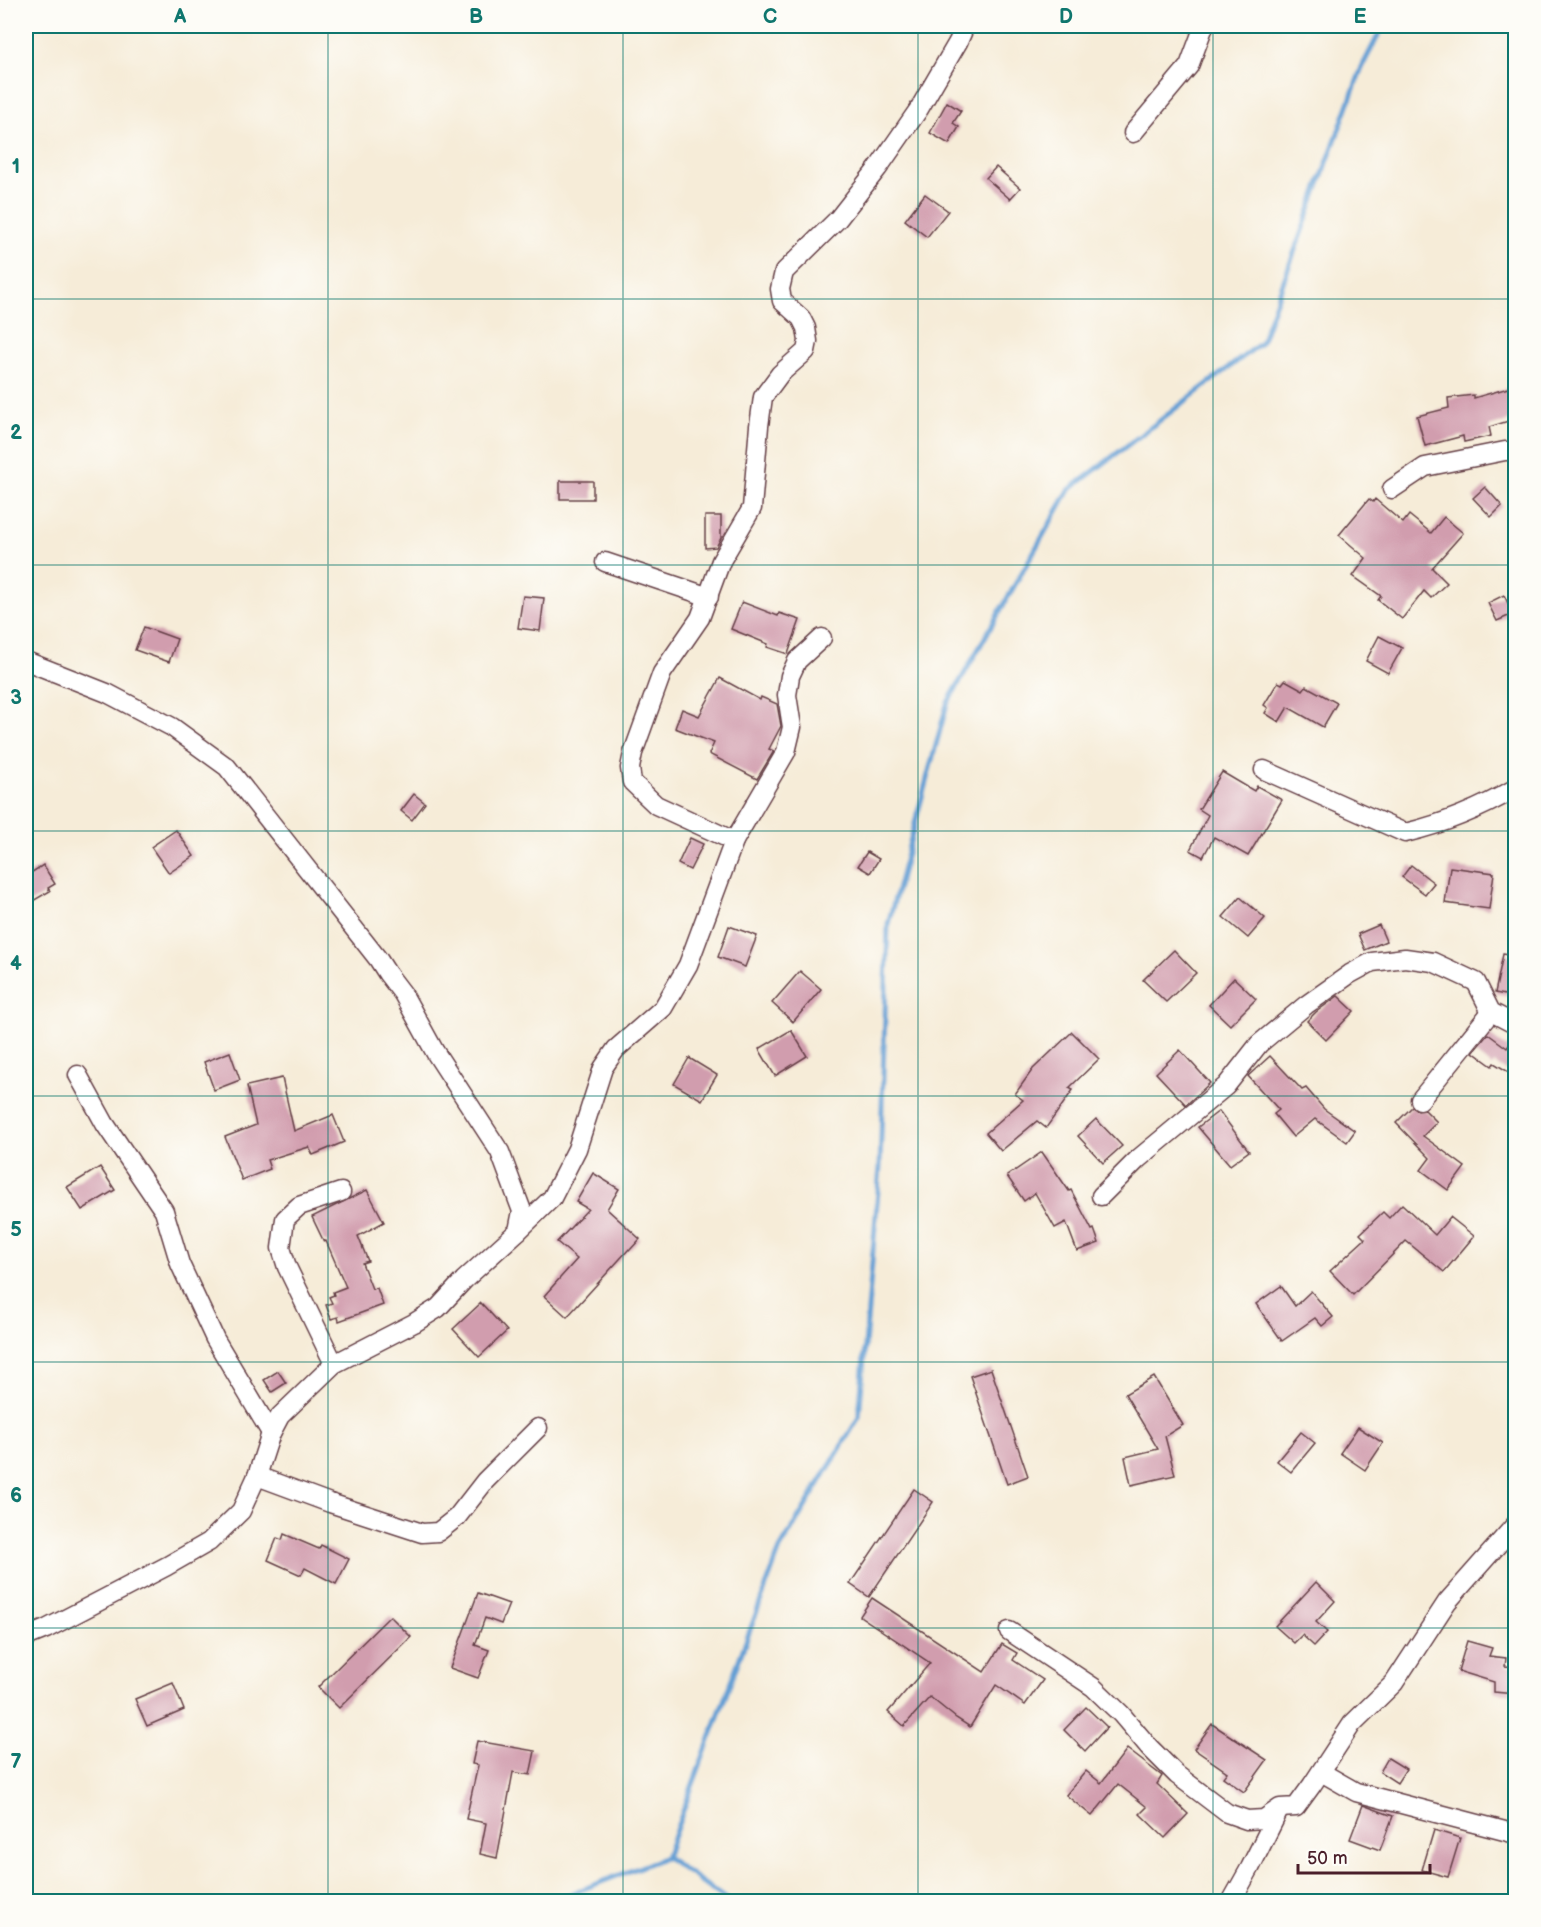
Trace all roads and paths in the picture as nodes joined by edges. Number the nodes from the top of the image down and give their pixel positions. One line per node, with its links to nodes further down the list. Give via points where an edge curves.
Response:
1 (965, 26): 7 (street, via 919,108 878,168 838,219 784,272 782,301 806,328 806,351 780,374 763,397 752,508 721,561)
2 (1204, 26): 3 (street, via 1189,66)
3 (1133, 134)
4 (1515, 451): 5 (street, via 1425,467)
5 (1392, 489)
6 (605, 562): 7 (street)
7 (709, 597): 12 (street, via 700,618 663,673 630,768 632,782 656,805)
8 (822, 638): 12 (street, via 797,661 789,676 787,695 792,727 786,752)
9 (26, 661): 19 (street, via 107,693 172,727 227,768 403,994 435,1052 500,1152 522,1211)
10 (1264, 770): 11 (street, via 1405,832 1493,802)
11 (1515, 788)
12 (734, 841): 19 (street, via 688,965 663,1008 616,1048 603,1068 577,1149 552,1198)
13 (1491, 1012): 14 (street); 16 (street); 18 (street, via 1476,982 1433,962 1405,958 1372,962 1306,1005 1259,1044 1226,1086 1147,1151)
14 (1515, 1025)
15 (78, 1075): 22 (street, via 105,1124 164,1212 180,1264 215,1339)
16 (1420, 1100)
17 (341, 1192): 20 (street, via 299,1206 285,1219 281,1248)
18 (1101, 1196)
19 (518, 1230): 20 (street, via 438,1308)
20 (334, 1364): 22 (street, via 280,1416)
21 (538, 1428): 23 (street, via 438,1532 422,1533)
22 (272, 1433): 23 (street)
23 (257, 1476): 26 (street, via 241,1511 209,1542)
24 (1515, 1524): 27 (street, via 1452,1595 1394,1683 1352,1724)
25 (1009, 1630): 28 (street, via 1093,1687 1177,1775 1227,1814 1247,1820 1264,1819)
26 (26, 1637)
27 (1321, 1772): 28 (street, via 1296,1807); 29 (street, via 1356,1792)
28 (1280, 1808): 30 (street)
29 (1515, 1834)
30 (1231, 1902)

